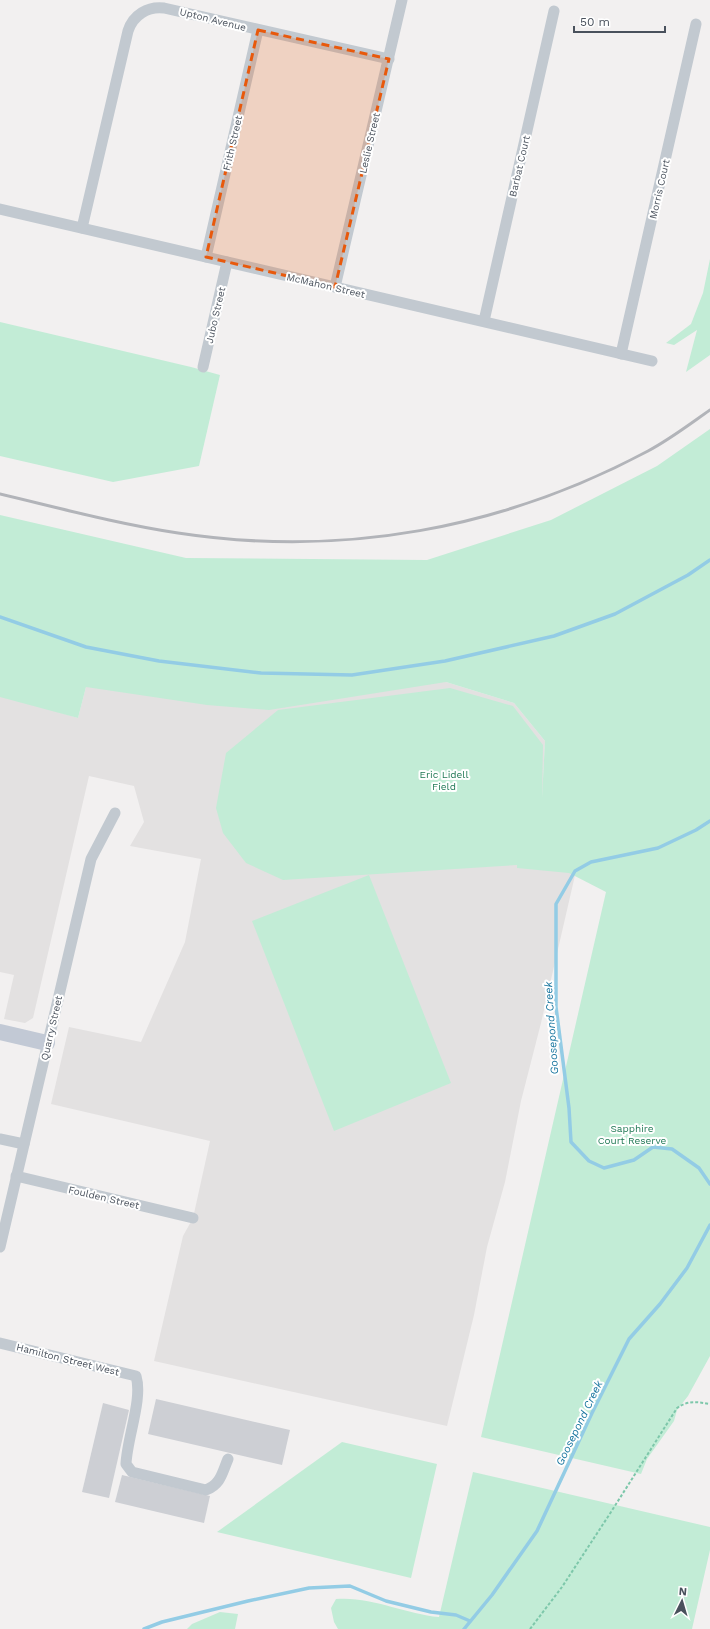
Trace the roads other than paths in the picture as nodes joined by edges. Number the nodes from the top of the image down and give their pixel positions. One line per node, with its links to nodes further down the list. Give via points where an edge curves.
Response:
1 (402, 0): 5 (street, Leslie Street)
2 (554, 11): 11 (street, Barbat Court)
3 (696, 24): 12 (street, Morris Court)
4 (258, 30): 5 (street, Upton Avenue); 7 (street, Upton Avenue, via 164,8 151,8 135,18 128,31); 8 (street, Frith Street)
5 (389, 59): 10 (street, Leslie Street)
6 (0, 209): 7 (street, McMahon Street)
7 (82, 228): 8 (street, McMahon Street)
8 (206, 257): 9 (street, McMahon Street)
9 (227, 262): 10 (street, McMahon Street); 14 (street, Jubo Street)
10 (335, 287): 11 (street, McMahon Street)
11 (484, 322): 12 (street, McMahon Street)
12 (622, 354): 13 (street, McMahon Street)
13 (652, 361)
14 (203, 368)
15 (115, 814): 17 (street, Quarry Street, via 91,860)
16 (0, 1032): 17 (street)
17 (47, 1043): 19 (street, Quarry Street)
18 (0, 1139): 19 (street)
19 (24, 1144): 20 (street, Quarry Street)
20 (16, 1176): 21 (street, Foulden Street); 22 (street, Quarry Street)
21 (193, 1218)
22 (0, 1247)
23 (0, 1343): 24 (street, Hamilton Street West, via 136,1376 138,1393 126,1450 126,1464 132,1472 206,1490 215,1486)
24 (228, 1459)

